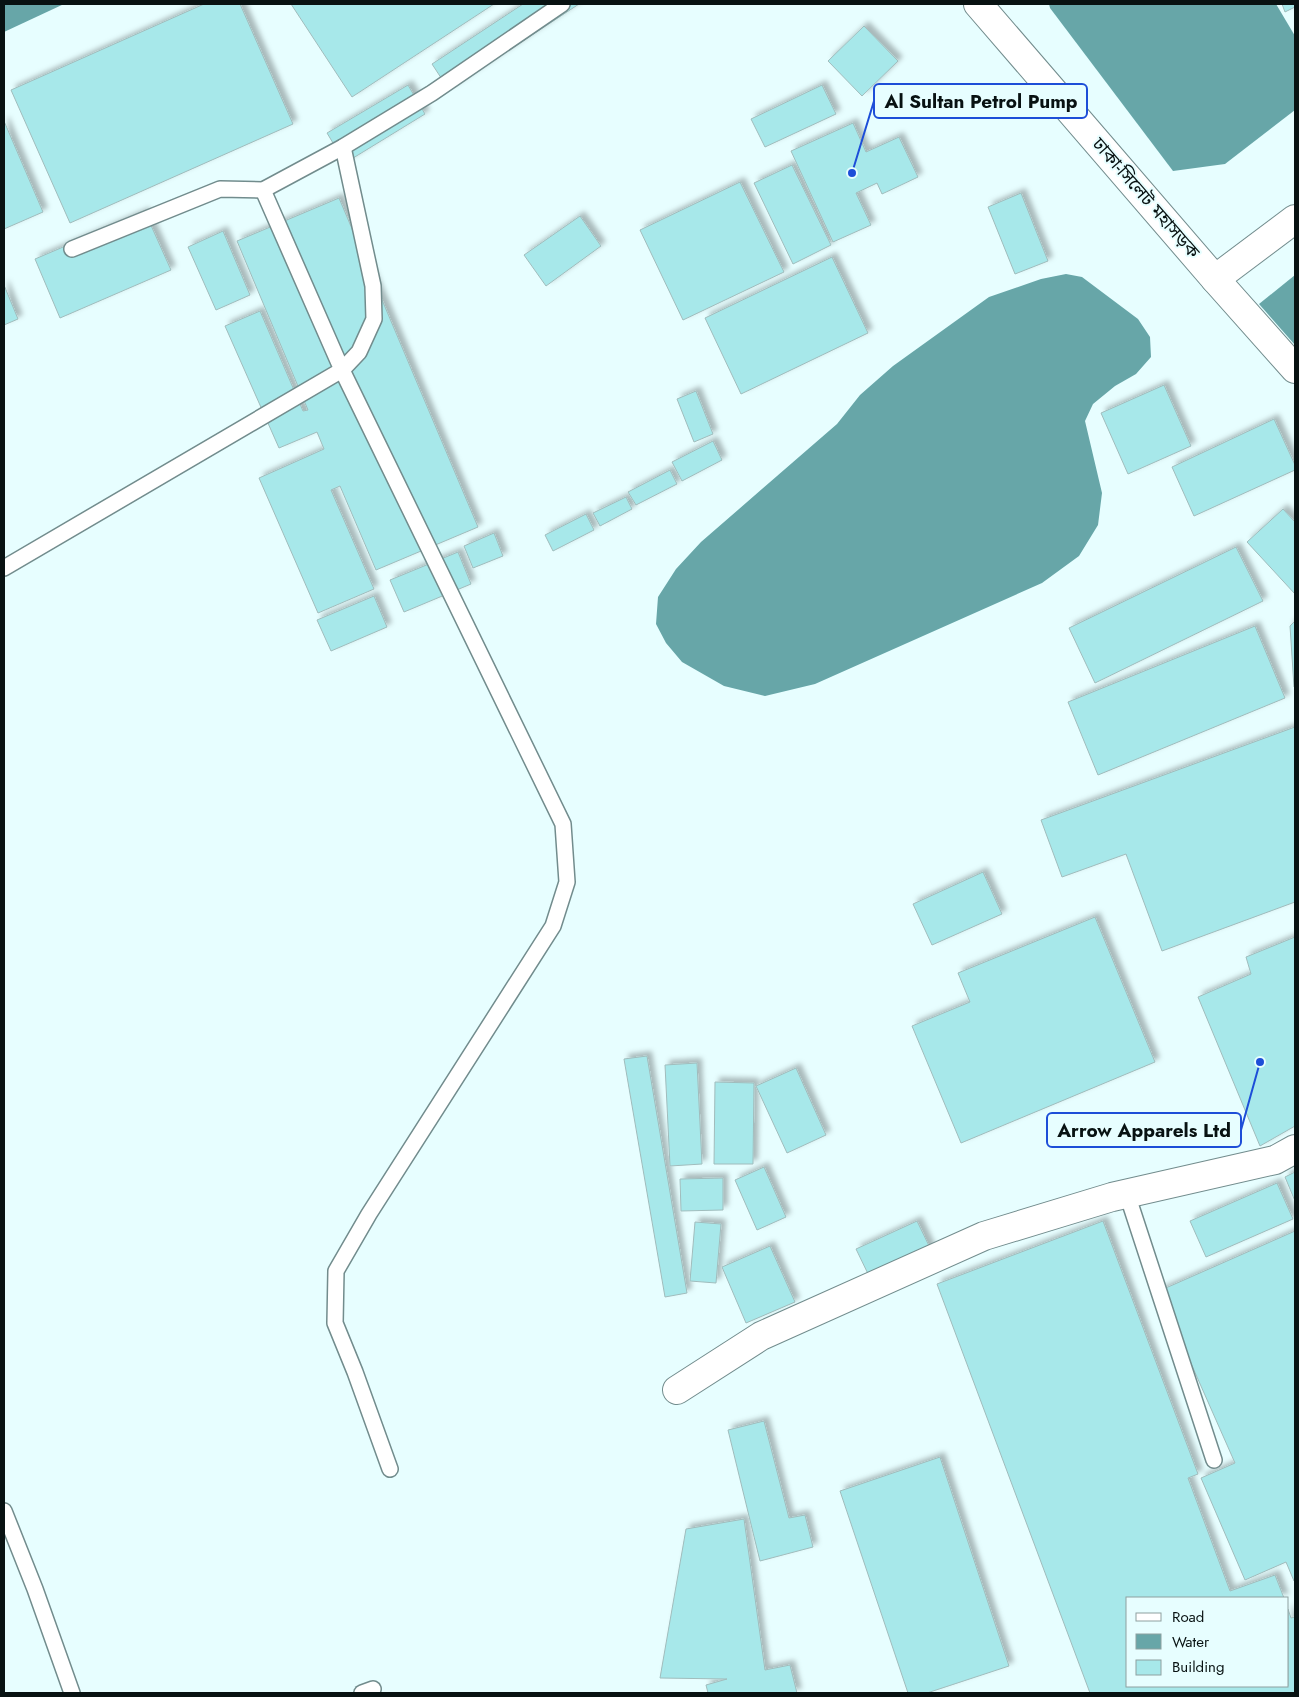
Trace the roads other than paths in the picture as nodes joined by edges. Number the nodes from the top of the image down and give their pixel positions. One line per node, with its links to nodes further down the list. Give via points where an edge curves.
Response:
1 (562, 4): 3 (lane, via 432,93)
2 (978, 4): 7 (main road, ঢাকা-সিলেট মহাসড়ক)
3 (343, 146): 4 (lane); 9 (lane, via 373,286 374,319 359,352)
4 (262, 190): 6 (lane, via 220,189); 9 (lane)
5 (1295, 219): 7 (main road)
6 (72, 249)
7 (1215, 279): 8 (main road, ঢাকা-সিলেট মহাসড়ক)
8 (1295, 369)
9 (342, 370): 10 (lane); 15 (lane, via 563,824 567,882 553,926 336,1271 334,1323)
10 (4, 568)
11 (1295, 1149): 12 (main road, via 1275,1160)
12 (1127, 1194): 13 (main road, via 984,1236 761,1336); 14 (lane)
13 (677, 1390)
14 (1214, 1460)
15 (390, 1469)
16 (4, 1511): 17 (lane)
17 (72, 1693)

